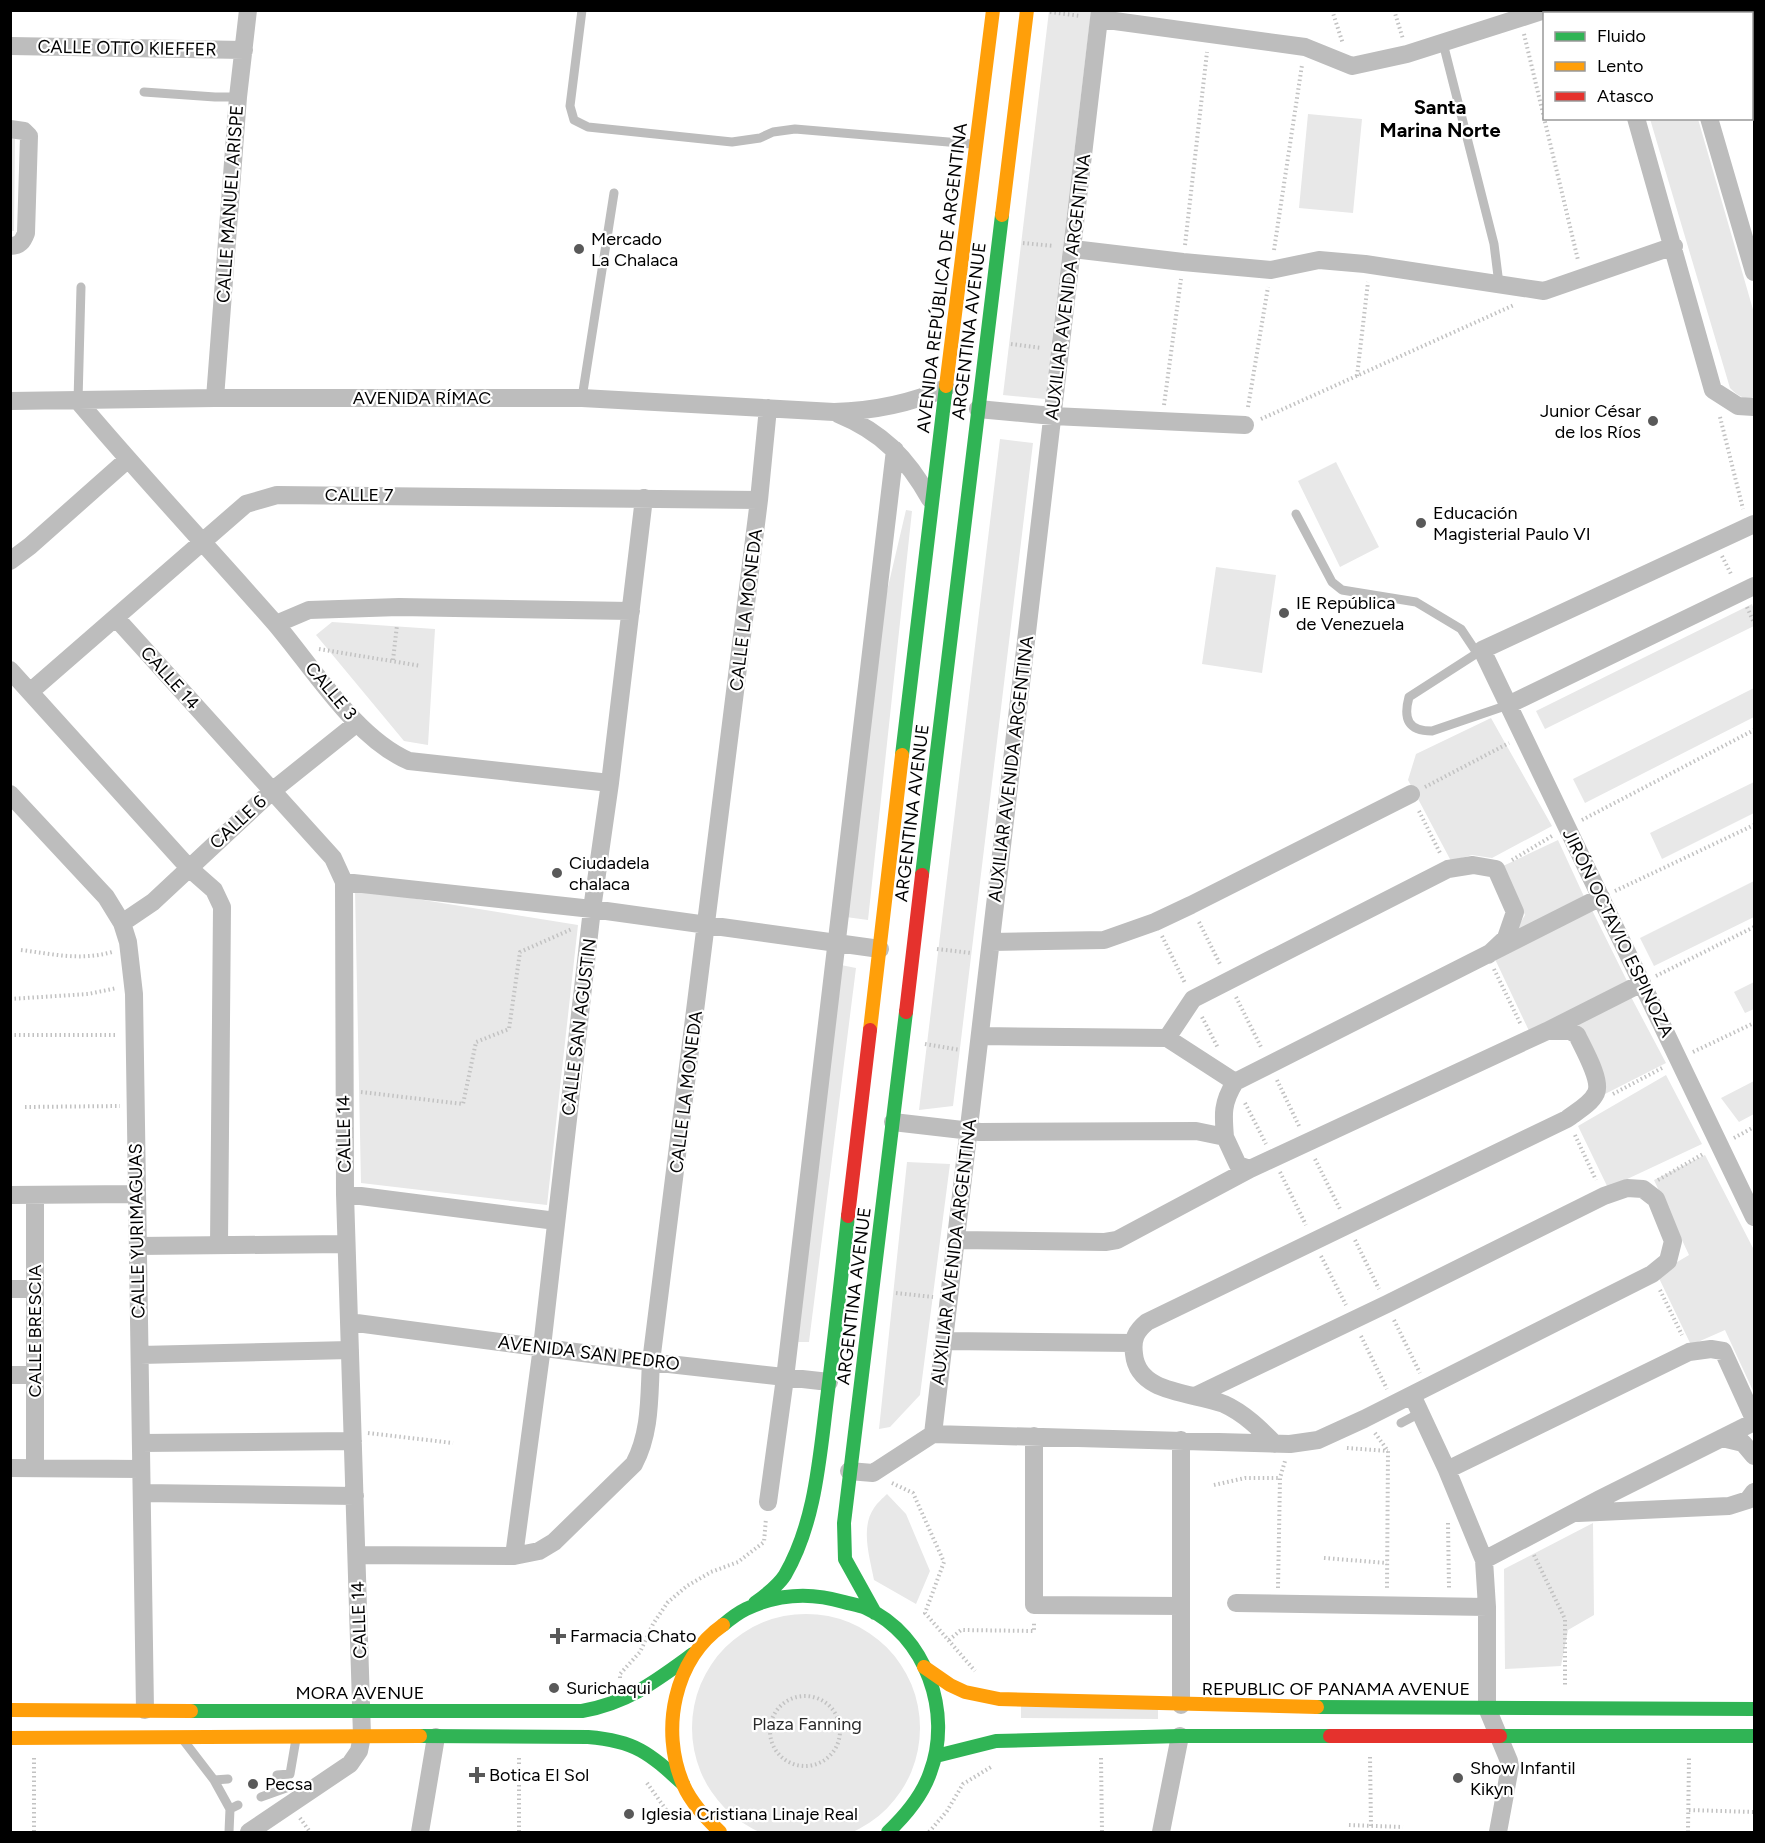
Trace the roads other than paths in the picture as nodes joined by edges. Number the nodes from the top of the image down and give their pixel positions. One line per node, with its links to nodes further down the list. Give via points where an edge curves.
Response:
1 (248, 10): 9 (street, CALLE MANUEL ARISPE)
2 (582, 10): 15 (lane, via 570,106 574,120 588,127 732,142 795,129)
3 (993, 10): 15 (main road)
4 (1027, 10): 30 (main road, ARGENTINA AVENUE)
5 (1545, 10): 7 (street)
6 (1100, 15): 7 (street, via 1305,47 1352,66); 19 (street, AUXILIAR AVENIDA ARGENTINA)
7 (1443, 43): 21 (lane, via 1494,244)
8 (10, 46): 9 (street, CALLE OTTO KIEFFER)
9 (243, 50): 11 (street, CALLE MANUEL ARISPE)
10 (144, 92): 11 (lane)
11 (238, 97): 24 (street, CALLE MANUEL ARISPE)
12 (1637, 120): 18 (street)
13 (1710, 120): 20 (street)
14 (10, 129): 17 (street, via 29,136 26,233 23,242)
15 (977, 144): 23 (main road, AVENIDA REPÚBLICA DE ARGENTINA)
16 (614, 193): 25 (lane)
17 (13, 246)
18 (1674, 246): 21 (street, via 1545,291); 28 (street, via 1713,390 1738,406)
19 (1073, 249): 21 (street, via 1271,270 1319,260 1371,264); 32 (street, AUXILIAR AVENIDA ARGENTINA)
20 (1755, 272)
21 (1499, 284)
22 (81, 287): 27 (lane)
23 (946, 388): 31 (street, AVENIDA RÍMAC, via 892,407); 38 (main road, AVENIDA REPÚBLICA DE ARGENTINA)
24 (215, 398): 25 (street, AVENIDA RÍMAC); 27 (street, AVENIDA RÍMAC)
25 (582, 399): 29 (street, AVENIDA RÍMAC)
26 (10, 401): 27 (street, AVENIDA RÍMAC)
27 (78, 401): 35 (street, CALLE 3)
28 (1755, 407)
29 (768, 408): 31 (street, AVENIDA RÍMAC); 37 (street, CALLE LA MONEDA)
30 (978, 409): 32 (street); 71 (main road, ARGENTINA AVENUE)
31 (834, 412): 34 (street, AVENIDA RÍMAC, via 877,434)
32 (1053, 416): 33 (street); 62 (street, AUXILIAR AVENIDA ARGENTINA)
33 (1245, 425)
34 (895, 450): 38 (street, AVENIDA RÍMAC, via 916,474); 63 (street)
35 (127, 460): 41 (street, CALLE 3); 42 (street)
36 (644, 498): 37 (street, CALLE 7); 41 (street, CALLE 7, via 278,495 246,504); 44 (street, CALLE SAN AGUSTIN)
37 (759, 500): 61 (street, CALLE LA MONEDA)
38 (931, 502): 64 (main road, ARGENTINA AVENUE)
39 (1296, 514): 47 (lane, via 1332,582 1342,590 1416,602 1461,629)
40 (1751, 525): 47 (street)
41 (202, 542): 45 (street, CALLE 7); 46 (street, CALLE 3)
42 (10, 561)
43 (1755, 586): 50 (street)
44 (631, 611): 46 (street, via 399,607 309,610); 52 (street, CALLE SAN AGUSTIN)
45 (116, 618): 49 (street, CALLE 7); 53 (street, CALLE 14)
46 (276, 624): 51 (street, CALLE 3)
47 (1480, 652): 50 (street, JIRÓN OCTAVIO ESPINOZA); 50 (lane, via 1408,697 1405,711 1410,724 1420,731 1432,731)
48 (10, 670): 49 (street)
49 (31, 691): 56 (street)
50 (1508, 705): 58 (street, JIRÓN OCTAVIO ESPINOZA)
51 (357, 723): 52 (street, CALLE 3, via 393,755 409,761); 53 (street, CALLE 6)
52 (610, 783): 59 (street, CALLE SAN AGUSTIN)
53 (272, 791): 56 (street, CALLE 6); 57 (street, CALLE 14, via 333,858)
54 (1411, 794): 62 (street, via 1191,905 1104,940)
55 (12, 802): 60 (street, CALLE YURIMAGUAS, via 106,897)
56 (189, 868): 60 (street, CALLE 6, via 153,902); 83 (street, via 214,891 222,907)
57 (344, 882): 59 (street); 77 (street, CALLE 14)
58 (1601, 897): 65 (street); 66 (street, JIRÓN OCTAVIO ESPINOZA)
59 (592, 915): 61 (street); 80 (street, CALLE SAN AGUSTIN)
60 (122, 923): 76 (street, CALLE YURIMAGUAS, via 133,986)
61 (707, 926): 63 (street); 93 (street, CALLE LA MONEDA)
62 (991, 942): 69 (street, AUXILIAR AVENIDA ARGENTINA)
63 (836, 944): 64 (street); 96 (street)
64 (880, 949): 97 (main road, ARGENTINA AVENUE)
65 (1488, 955): 68 (street, via 1506,938 1515,912 1496,869 1473,865 1448,869 1193,999); 70 (street)
66 (1642, 983): 67 (street); 79 (street, JIRÓN OCTAVIO ESPINOZA)
67 (1548, 1031): 74 (street); 89 (street, via 1570,1031 1577,1035 1598,1082 1590,1101 1567,1119 1147,1322 1137,1331)
68 (1167, 1038): 69 (street); 70 (street)
69 (979, 1044): 72 (street, AUXILIAR AVENIDA ARGENTINA)
70 (1235, 1082): 73 (street, via 1224,1105)
71 (893, 1122): 72 (street); 115 (main road, ARGENTINA AVENUE)
72 (969, 1131): 73 (street, via 1196,1131); 81 (street, AUXILIAR AVENIDA ARGENTINA)
73 (1225, 1137): 74 (street, via 1238,1165)
74 (1250, 1169): 81 (street, via 1117,1240)
75 (35, 1194): 76 (street); 78 (street); 86 (street, CALLE BRESCIA)
76 (137, 1194): 84 (street, CALLE YURIMAGUAS)
77 (345, 1194): 80 (street); 82 (street, CALLE 14)
78 (10, 1195)
79 (1755, 1217)
80 (556, 1221): 90 (street, CALLE SAN AGUSTIN)
81 (957, 1240): 88 (street, AUXILIAR AVENIDA ARGENTINA)
82 (346, 1244): 83 (street); 87 (street, CALLE 14)
83 (219, 1245): 84 (street)
84 (138, 1246): 92 (street, CALLE YURIMAGUAS)
85 (10, 1289): 86 (street)
86 (35, 1289): 95 (street, CALLE BRESCIA)
87 (349, 1322): 90 (street, AVENIDA SAN PEDRO); 91 (street, CALLE 14)
88 (944, 1341): 89 (street); 103 (street, AUXILIAR AVENIDA ARGENTINA)
89 (1133, 1343): 98 (street, via 1140,1373 1172,1391)
90 (542, 1347): 93 (street, AVENIDA SAN PEDRO); 122 (street, CALLE SAN AGUSTIN)
91 (350, 1350): 92 (street); 104 (street, CALLE 14)
92 (140, 1355): 108 (street, CALLE YURIMAGUAS)
93 (651, 1362): 96 (street, AVENIDA SAN PEDRO); 122 (street, CALLE LA MONEDA, via 647,1428 643,1448 634,1464 554,1542 539,1551)
94 (10, 1375): 95 (street)
95 (35, 1375): 112 (street, CALLE BRESCIA)
96 (785, 1378): 97 (street, AVENIDA SAN PEDRO); 119 (street)
97 (829, 1382): 124 (main road, ARGENTINA AVENUE, via 810,1514 784,1577)
98 (1197, 1395): 99 (street, via 1604,1196 1627,1188 1643,1189 1656,1198 1673,1241 1668,1261 1652,1274); 109 (street, via 1234,1410)
99 (1412, 1395): 100 (street); 109 (street, via 1318,1440)
100 (1420, 1413): 102 (lane); 114 (street)
101 (1755, 1420): 106 (street); 114 (street, via 1722,1351 1711,1348 1689,1352)
102 (1401, 1423)
103 (933, 1434): 105 (street); 115 (street, via 873,1473)
104 (353, 1436): 108 (street); 118 (street, CALLE 14)
105 (1034, 1436): 107 (street); 126 (street, via 1034,1605)
106 (1722, 1438): 110 (street, via 1743,1443); 120 (street)
107 (1181, 1440): 109 (street); 126 (street)
108 (141, 1443): 113 (street, CALLE YURIMAGUAS)
109 (1282, 1444)
110 (1755, 1456)
111 (10, 1468): 112 (street)
112 (35, 1468): 113 (street)
113 (141, 1468): 117 (street, CALLE YURIMAGUAS)
114 (1447, 1470): 123 (street)
115 (849, 1471): 128 (main road, ARGENTINA AVENUE, via 845,1559)
116 (1755, 1492): 120 (street, via 1748,1500 1729,1506)
117 (142, 1493): 118 (street); 135 (street, CALLE YURIMAGUAS)
118 (355, 1496): 121 (street, CALLE 14)
119 (768, 1502)
120 (1574, 1513): 123 (street)
121 (357, 1556): 122 (street, CALLE LA MONEDA); 136 (street, CALLE 14)
122 (514, 1556)
123 (1484, 1560): 127 (street)
124 (755, 1603): 128 (main road, via 786,1595 817,1594 847,1600); 129 (main road, via 717,1627)
125 (1236, 1603): 127 (street)
126 (1181, 1606): 131 (street)
127 (1487, 1607): 132 (street)
128 (875, 1613): 130 (main road, via 901,1634)
129 (693, 1654): 136 (main road, MORA AVENUE, via 638,1694 604,1708); 150 (main road, via 682,1674 671,1718 674,1752)
130 (924, 1666): 131 (main road, REPUBLIC OF PANAMA AVENUE, via 965,1692 999,1699); 145 (main road, via 938,1710)
131 (1181, 1705): 132 (main road, REPUBLIC OF PANAMA AVENUE)
132 (1487, 1708): 133 (main road, REPUBLIC OF PANAMA AVENUE); 143 (street)
133 (1755, 1709)
134 (10, 1710): 135 (main road, MORA AVENUE)
135 (145, 1710): 136 (main road, MORA AVENUE)
136 (362, 1711): 137 (street, CALLE 14)
137 (362, 1736): 141 (main road); 142 (main road); 151 (street, via 359,1751 350,1764)
138 (1180, 1736): 143 (main road); 145 (main road, via 996,1741); 158 (street)
139 (1755, 1736): 143 (main road)
140 (181, 1737): 141 (main road); 144 (main road); 149 (lane)
141 (296, 1737): 146 (lane)
142 (436, 1737): 150 (main road, via 588,1737 623,1741 660,1762); 155 (street)
143 (1499, 1737): 159 (street, via 1510,1767)
144 (10, 1738)
145 (936, 1756): 157 (main road, via 925,1788 906,1817)
146 (290, 1774): 147 (lane); 151 (lane)
147 (277, 1775)
148 (228, 1779): 149 (lane)
149 (214, 1780): 153 (lane, via 234,1807)
150 (683, 1784): 156 (main road, via 699,1811)
151 (294, 1793): 152 (lane); 154 (street)
152 (261, 1797)
153 (229, 1833)
154 (249, 1833)
155 (420, 1833)
156 (720, 1833)
157 (888, 1833)
158 (1161, 1833)
159 (1498, 1833)

